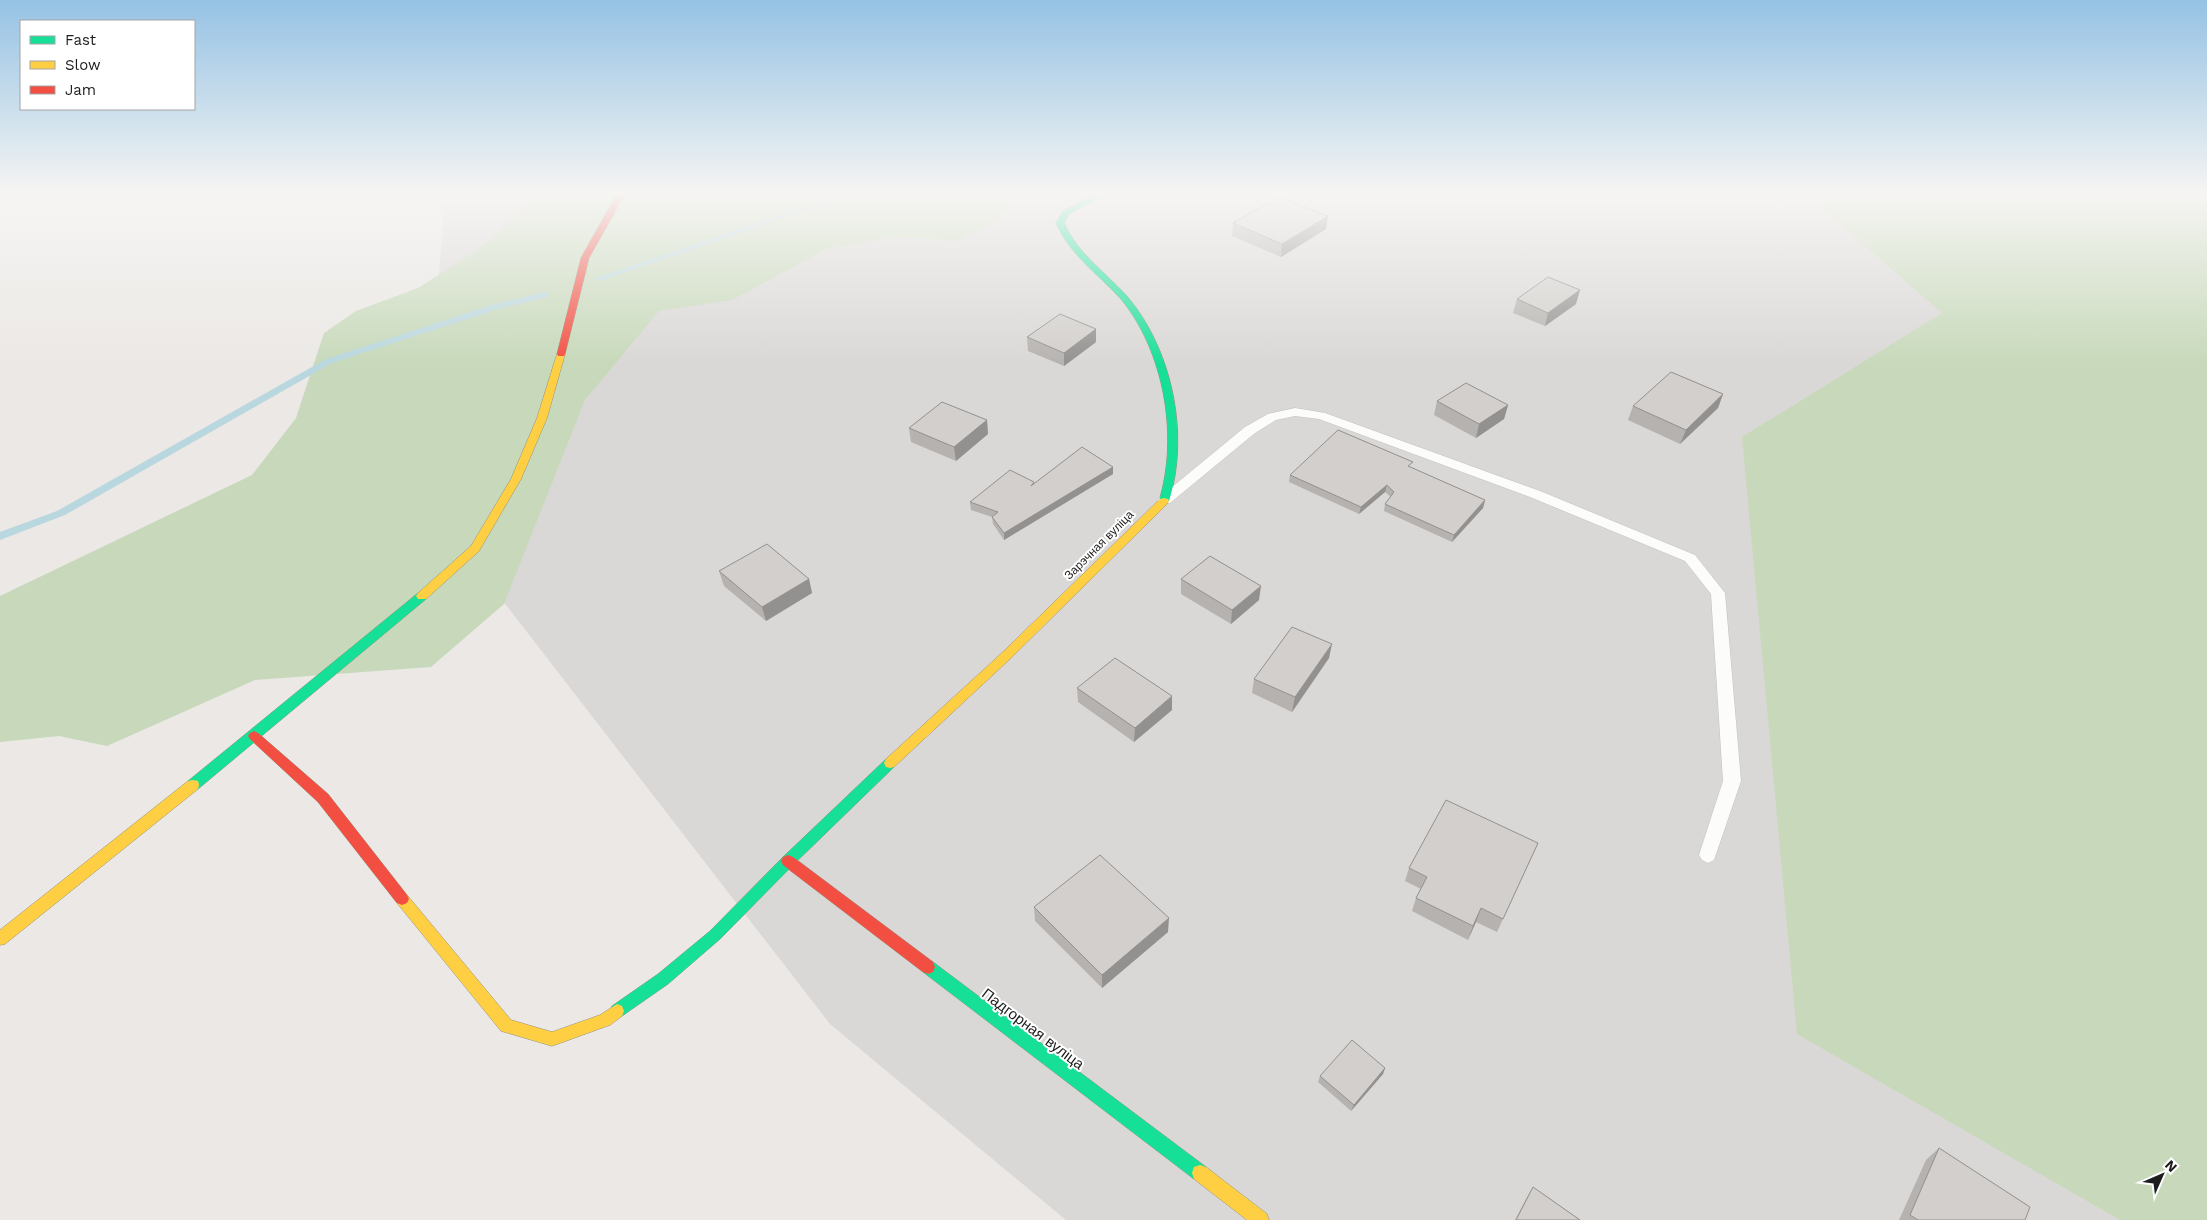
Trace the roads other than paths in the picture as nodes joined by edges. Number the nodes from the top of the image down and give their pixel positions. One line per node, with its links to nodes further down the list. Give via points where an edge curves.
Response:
1 (589, 251): 4 (street, via 542,418 516,479 475,548)
2 (1077, 251): 3 (street, via 1124,297 1138,316 1164,375 1173,432)
3 (1165, 500): 5 (lane, via 1250,430 1272,417 1295,412 1321,416 1535,494 1690,558 1718,593 1732,781); 6 (street, Зарэчная вуліца, via 1008,654)
4 (254, 736): 6 (street, Зарэчная вуліца, via 323,798 506,1026 552,1039 605,1020 663,979 715,935); 7 (street)
5 (1708, 854)
6 (788, 861): 8 (street, Падгорная вуліца)
7 (0, 939)
8 (1261, 1220)

